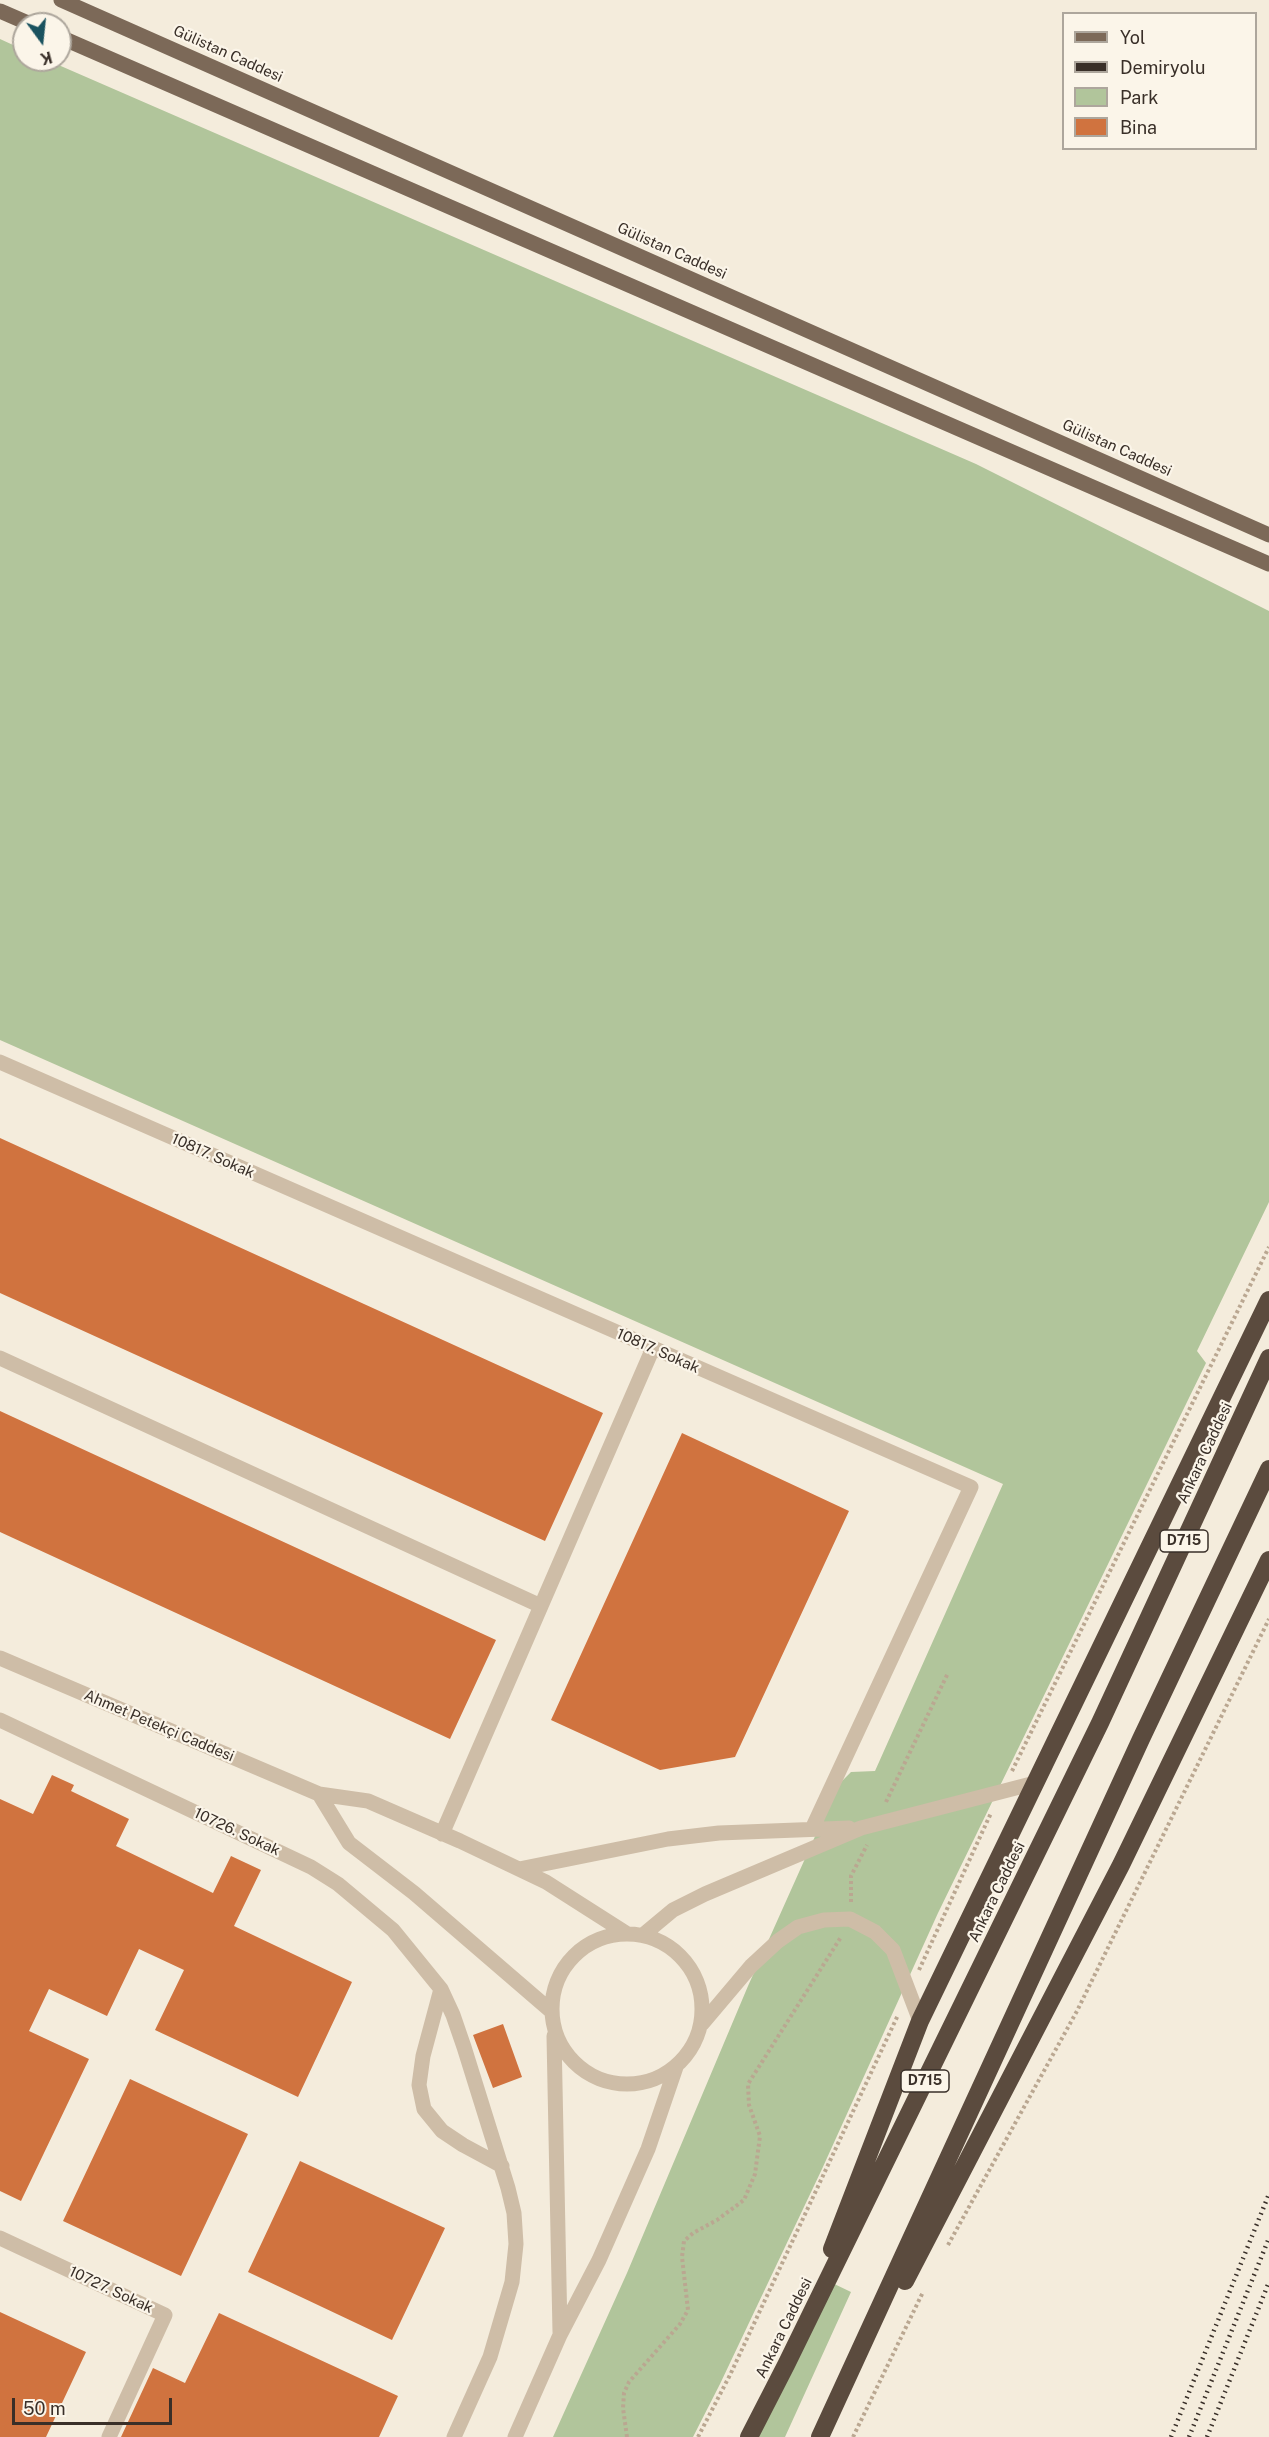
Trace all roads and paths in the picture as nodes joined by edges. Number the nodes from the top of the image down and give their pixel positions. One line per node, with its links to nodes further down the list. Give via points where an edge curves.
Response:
1 (61, 0): 3 (main road, Gülistan Caddesi)
2 (72, 42): 4 (main road)
3 (1269, 535)
4 (1269, 564)
5 (0, 1062): 8 (street, 10817. Sokak)
6 (1269, 1247): 19 (path)
7 (1269, 1300): 18 (highway)
8 (653, 1348): 13 (street); 23 (street, 10817. Sokak, via 971,1487)
9 (0, 1358): 13 (street)
10 (1269, 1358): 41 (highway, Ankara Caddesi / D715, via 1100,1723)
11 (1269, 1469): 48 (highway, D715, via 1141,1739)
12 (1269, 1560): 48 (highway, via 1121,1865)
13 (541, 1606): 24 (street)
14 (1269, 1619): 38 (path, via 1077,2011)
15 (0, 1658): 20 (street, Ahmet Petekçi Caddesi)
16 (948, 1673): 21 (path)
17 (0, 1720): 29 (street, 10726. Sokak, via 311,1867 368,1906)
18 (1035, 1783): 19 (street); 32 (highway)
19 (1002, 1791): 21 (street); 30 (path)
20 (319, 1794): 24 (street, Ahmet Petekçi Caddesi, via 368,1801); 31 (street, via 349,1843 414,1893)
21 (877, 1823): 22 (street); 26 (path, via 851,1876)
22 (861, 1827): 23 (street); 28 (street, via 705,1894 673,1910)
23 (812, 1829): 25 (street, via 668,1839)
24 (442, 1834): 25 (street, Ahmet Petekçi Caddesi)
25 (519, 1869): 27 (street, Ahmet Petekçi Caddesi)
26 (850, 1919): 30 (street, via 875,1932 893,1950); 33 (street, via 824,1920 798,1927 785,1936 751,1966); 45 (path, via 748,2084 749,2105 760,2136 755,2174 744,2200 684,2241 688,2310 624,2393)
27 (626, 1933): 28 (street); 31 (street, via 593,1941 567,1963 558,1978)
28 (643, 1935): 33 (street, via 659,1940 686,1960 701,1990)
29 (441, 1989): 36 (street, 10726. Sokak, via 457,2026); 36 (street, via 419,2085 424,2109 442,2131)
30 (909, 1990): 32 (street); 46 (path)
31 (551, 2011): 34 (street)
32 (920, 2021): 41 (highway)
33 (702, 2024): 35 (street, via 688,2055)
34 (554, 2028): 35 (street, via 569,2058 604,2081 629,2085 646,2082); 40 (street)
35 (676, 2067): 40 (street, via 648,2148 599,2260)
36 (502, 2166): 43 (street, 10726. Sokak, via 514,2213 512,2282 490,2357)
37 (0, 2238): 42 (street, 10727. Sokak, via 165,2315)
38 (945, 2252)
39 (927, 2283): 49 (path)
40 (560, 2336): 44 (street)
41 (786, 2365): 47 (highway, Ankara Caddesi / D715)
42 (109, 2437)
43 (454, 2437)
44 (515, 2437)
45 (627, 2437)
46 (698, 2437)
47 (749, 2437)
48 (822, 2437)
49 (853, 2437)

